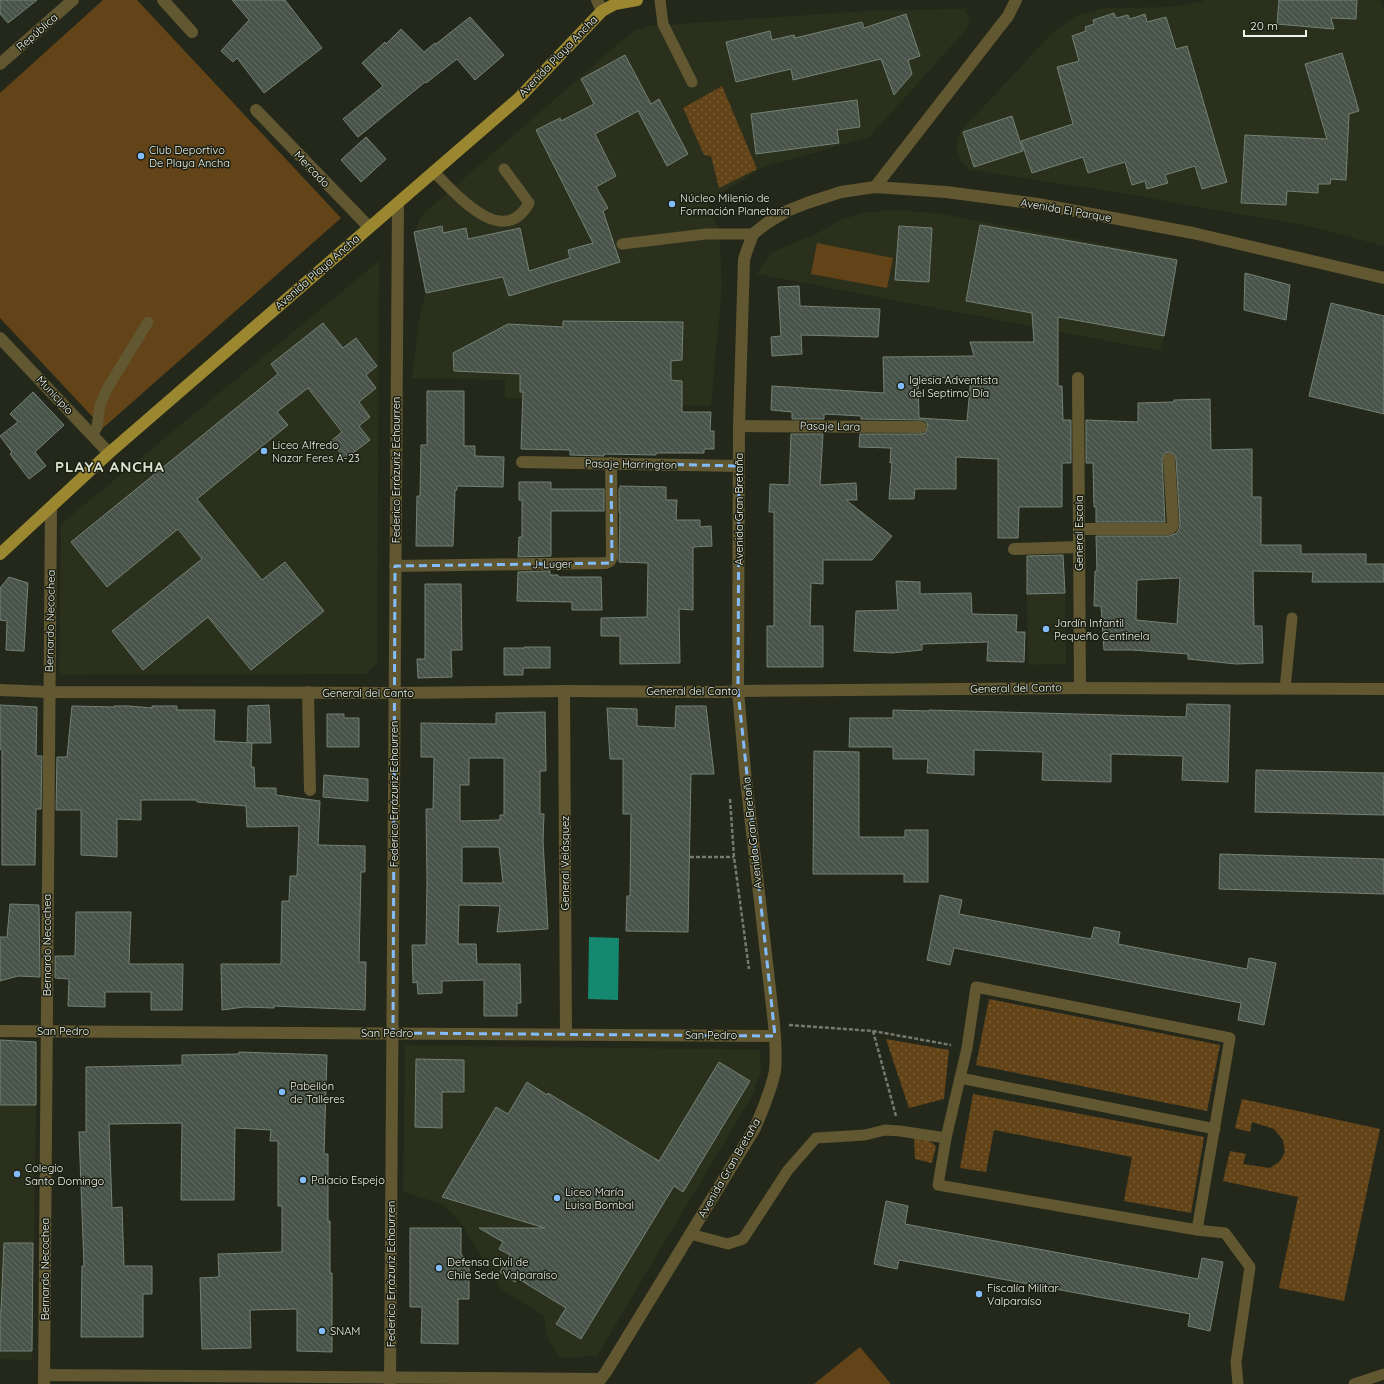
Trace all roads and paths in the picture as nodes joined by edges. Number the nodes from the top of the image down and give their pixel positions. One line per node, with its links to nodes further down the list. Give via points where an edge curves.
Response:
1 (73, 0): 8 (street, República)
2 (163, 0): 7 (street)
3 (637, 0): 6 (main road, Avenida Playa Ancha)
4 (660, 0): 9 (lane, via 663,24)
5 (1016, 0): 13 (street, via 1008,16)
6 (600, 6): 12 (main road, Avenida Playa Ancha, via 519,98)
7 (192, 32)
8 (0, 64)
9 (692, 82)
10 (256, 110): 15 (street, Mercado)
11 (504, 169): 12 (lane, via 529,203 517,218 506,221 495,221 482,216)
12 (434, 172): 14 (main road, Avenida Playa Ancha)
13 (875, 187): 16 (street, Avenida El Parque, via 841,192 807,203 787,211); 18 (street, Avenida El Parque, via 946,192 1038,204 1193,233)
14 (398, 203): 15 (main road, Avenida Playa Ancha); 35 (street, Federico Errázuriz Echaurren)
15 (369, 227): 25 (main road, Avenida Playa Ancha)
16 (753, 234): 17 (lane, via 706,234); 22 (street, Avenida Gran Bretaña, via 744,260)
17 (622, 244)
18 (1384, 278)
19 (148, 322): 24 (lane, via 107,389 100,405 97,427)
20 (0, 338): 24 (street, Municipio)
21 (1078, 378): 31 (street, General Escala)
22 (739, 426): 23 (street, Pasaje Lara); 29 (street, Avenida Gran Bretaña)
23 (921, 427)
24 (92, 435): 25 (street, Municipio)
25 (109, 453): 30 (main road, Avenida Playa Ancha)
26 (1169, 459): 31 (street, via 1172,527)
27 (522, 462): 28 (street, Pasaje Harrington)
28 (611, 463): 29 (street, Pasaje Harrington); 35 (street, J. Luger, via 612,557 606,563)
29 (739, 466): 42 (street, Avenida Gran Bretaña)
30 (51, 507): 34 (main road, Avenida Playa Ancha); 43 (street, Bernardo Necochea)
31 (1079, 529): 32 (street, General Escala)
32 (1079, 547): 33 (street); 37 (street, General Escala)
33 (1014, 549)
34 (0, 554)
35 (395, 566): 45 (street, Federico Errázuriz Echaurren)
36 (1292, 618): 38 (lane)
37 (1080, 688): 38 (street, General del Canto); 42 (street, General del Canto)
38 (1286, 689): 39 (street, General del Canto)
39 (1384, 689)
40 (0, 690): 43 (street, General del Canto)
41 (564, 691): 42 (street, General del Canto); 45 (street, General del Canto); 56 (street, General Velásquez)
42 (738, 691): 52 (street, Avenida Gran Bretaña)
43 (48, 692): 44 (street, General del Canto); 53 (street, Bernardo Necochea)
44 (308, 692): 45 (street, General del Canto); 46 (street)
45 (395, 693): 55 (street, Federico Errázuriz Echaurren)
46 (310, 790)
47 (729, 794): 49 (path)
48 (690, 856): 49 (path)
49 (734, 856): 50 (path)
50 (750, 972)
51 (0, 1030): 53 (street, San Pedro)
52 (774, 1030): 54 (path); 56 (street, San Pedro); 63 (street, Avenida Gran Bretaña, via 775,1070 765,1106 755,1128)
53 (46, 1031): 55 (street, San Pedro); 65 (street, Bernardo Necochea)
54 (873, 1031): 57 (path); 60 (path)
55 (393, 1033): 56 (street, San Pedro); 66 (street, Federico Errázuriz Echaurren)
56 (566, 1034)
57 (967, 1048): 58 (lane); 59 (lane, via 976,987 1230,1038)
58 (960, 1078): 59 (lane); 61 (lane)
59 (1214, 1129): 62 (lane)
60 (900, 1131): 61 (lane); 63 (lane, via 885,1130 865,1135 816,1138 788,1170 744,1239 728,1244)
61 (946, 1138): 62 (lane, via 938,1185)
62 (1197, 1230): 68 (lane, via 1225,1233 1250,1267 1236,1362)
63 (690, 1234): 67 (street, Avenida Gran Bretaña)
64 (1384, 1374): 69 (lane)
65 (44, 1380): 66 (street)
66 (390, 1381): 67 (street)
67 (598, 1382)
68 (1238, 1384)
69 (1354, 1384)

